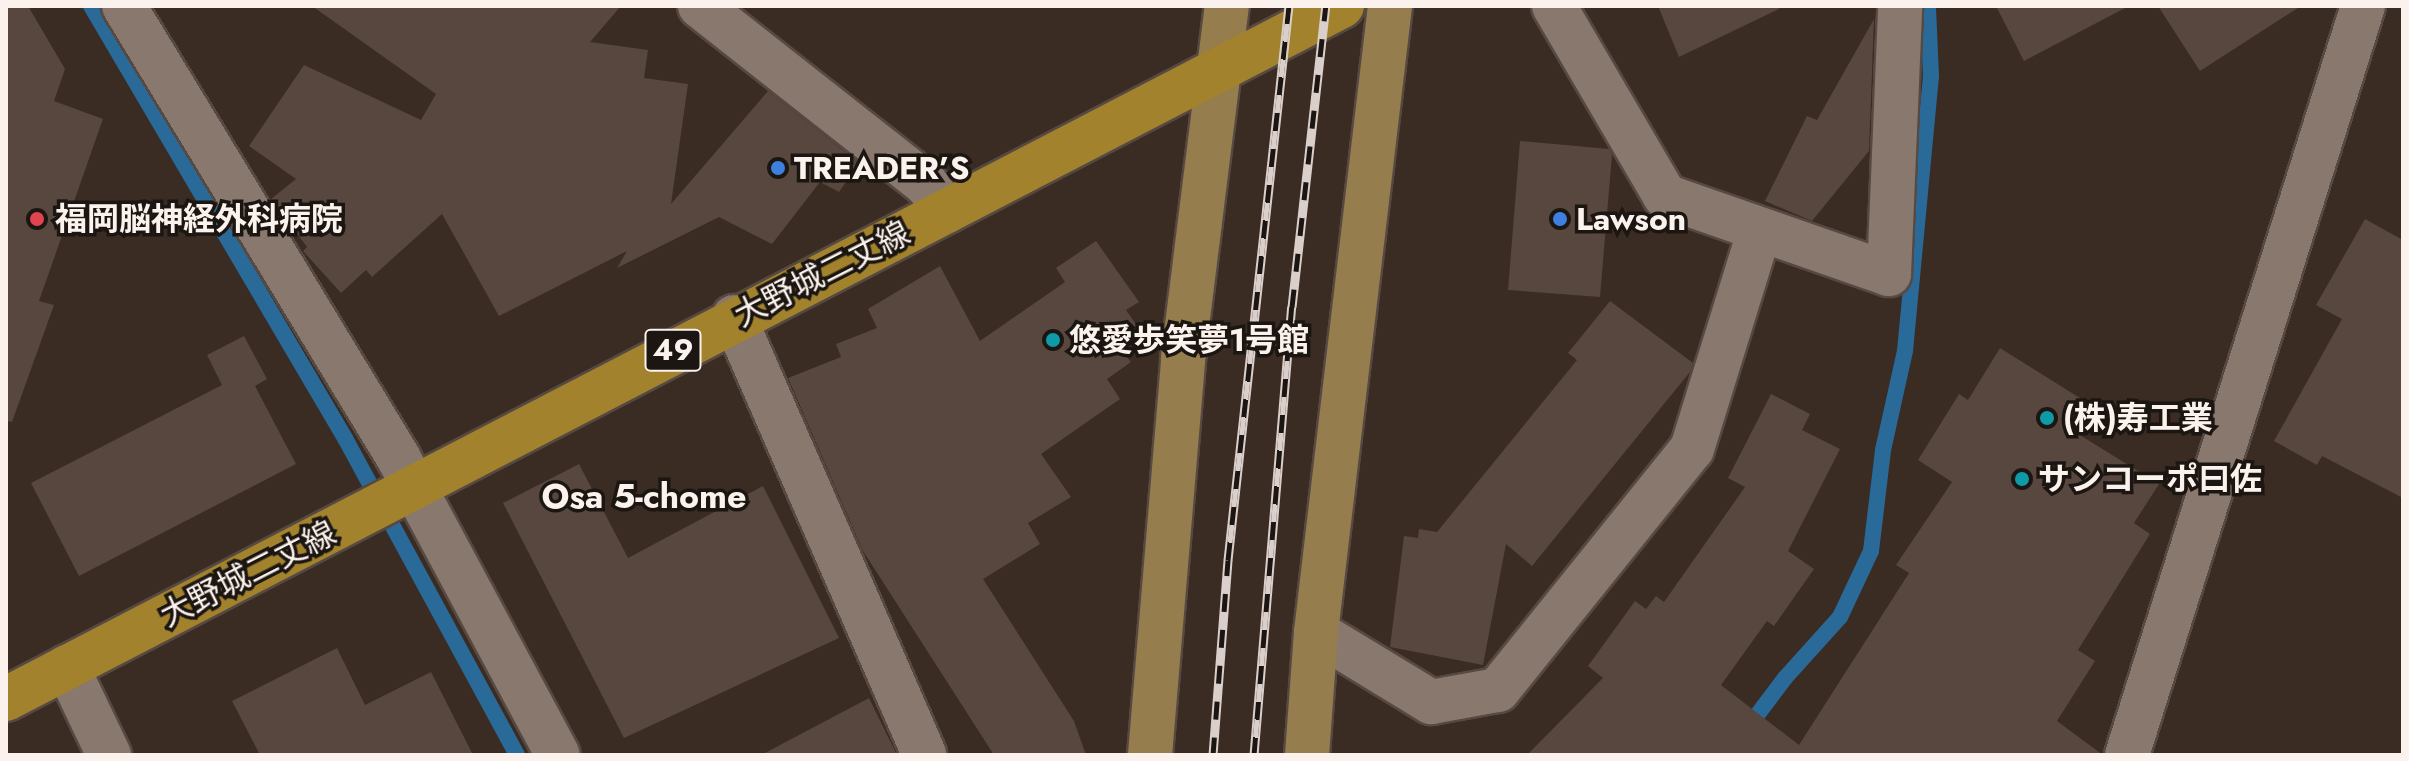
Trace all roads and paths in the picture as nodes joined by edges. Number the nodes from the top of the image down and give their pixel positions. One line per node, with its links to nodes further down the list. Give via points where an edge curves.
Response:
1 (124, 6): 13 (street)
2 (700, 6): 10 (street, via 926,184)
3 (1227, 6): 9 (street)
4 (1342, 6): 9 (main road, 大野城二丈線 / 49)
5 (1390, 6): 14 (street)
6 (1554, 6): 11 (street, via 1665,196)
7 (1900, 6): 11 (street, via 1889,274)
8 (2363, 6): 22 (street)
9 (1219, 72): 10 (main road, 大野城二丈線 / 49); 20 (street, via 1183,358)
10 (947, 211): 12 (main road, 大野城二丈線 / 49)
11 (1759, 233): 14 (street, via 1692,449 1498,690 1431,702)
12 (734, 317): 13 (main road, 大野城二丈線 / 49); 19 (street)
13 (413, 489): 15 (main road, 大野城二丈線 / 49); 18 (street)
14 (1316, 632): 21 (street)
15 (67, 667): 16 (main road, 大野城二丈線 / 49); 17 (street)
16 (6, 699)
17 (109, 755)
18 (558, 755)
19 (924, 755)
20 (1150, 755)
21 (1307, 755)
22 (2127, 755)

